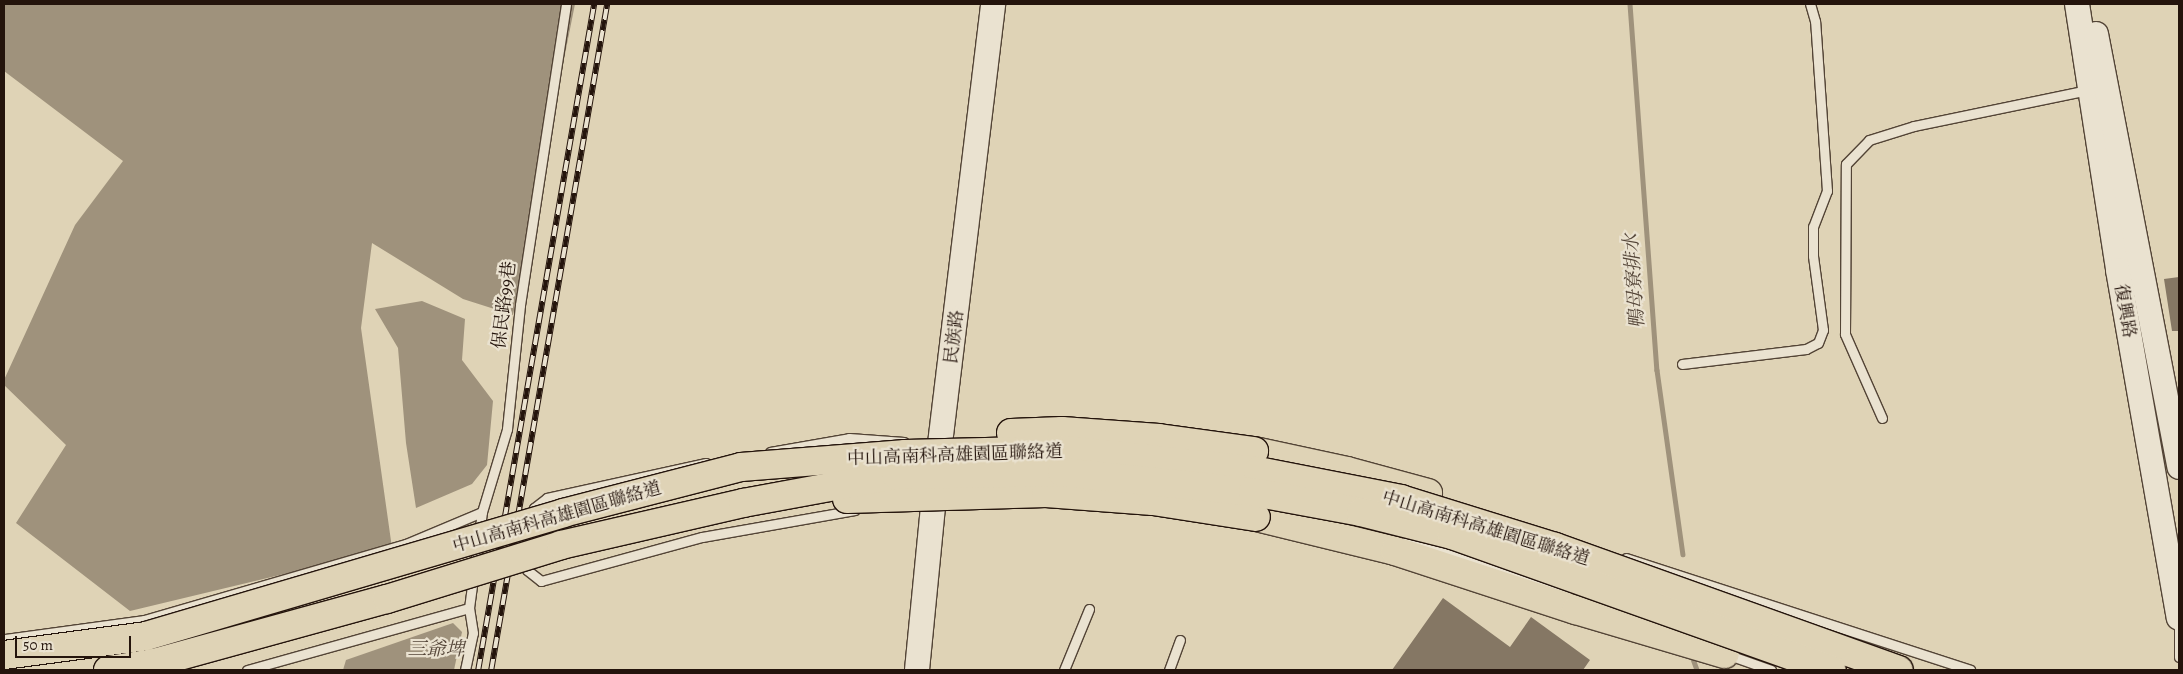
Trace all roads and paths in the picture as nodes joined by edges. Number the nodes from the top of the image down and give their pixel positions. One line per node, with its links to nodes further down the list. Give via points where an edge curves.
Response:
1 (566, 4): 14 (lane, 保民路99巷, via 520,304 507,429)
2 (993, 4): 9 (street, 民族路)
3 (1810, 4): 7 (lane, via 1815,21 1828,191 1813,227 1812,256 1823,330 1818,343 1806,349)
4 (2077, 4): 6 (street, 復興路)
5 (2089, 4): 11 (street, 復興路)
6 (2089, 90): 8 (lane, via 1896,131 1869,140 1846,164 1845,334); 22 (street, 復興路)
7 (1682, 364)
8 (1882, 418)
9 (925, 443): 10 (lane, via 849,438); 12 (street, 民族路); 17 (lane, via 1096,446 1238,460 1375,492 1511,530)
10 (737, 460): 12 (lane, via 546,498 534,508 527,570 541,581 702,537 850,512); 17 (highway, bridge, via 893,437 1062,431 1159,438 1254,451 1347,470); 24 (highway, 中山高南科高雄園區聯絡道, bridge); 39 (highway, 中山高南科高雄園區聯絡道, bridge, via 1066,450 1258,471 1410,502 1555,547)
11 (2179, 467)
12 (944, 485): 15 (lane, via 1049,483 1181,495); 34 (street, 民族路)
13 (743, 503): 15 (highway, bridge, via 1046,493); 31 (highway, 中山高南科高雄園區聯絡道, bridge, via 561,544 386,599 154,663); 38 (highway, 中山高南科高雄園區聯絡道, bridge, via 896,475 1062,472 1253,492 1361,512 1452,535)
14 (482, 512): 20 (lane, 保民路99巷); 25 (lane, via 406,544 144,620)
15 (1259, 512): 28 (highway)
16 (1395, 534): 19 (lane)
17 (1570, 540)
18 (1612, 553): 40 (lane)
19 (1581, 595)
20 (469, 608): 32 (lane); 33 (lane, 保民路99巷, via 473,633)
21 (1089, 609): 35 (lane)
22 (2179, 617): 30 (lane)
23 (1645, 619): 28 (lane)
24 (146, 636): 27 (highway, bridge); 29 (highway, 中山高南科高雄園區聯絡道, bridge)
25 (4, 639)
26 (1180, 640): 36 (lane)
27 (4, 649)
28 (1725, 654): 37 (lane)
29 (4, 655)
30 (2179, 657)
31 (108, 670)
32 (247, 670)
33 (465, 670)
34 (917, 670)
35 (1064, 670)
36 (1169, 670)
37 (1771, 670)
38 (1832, 670)
39 (1899, 670)
40 (1970, 670)

